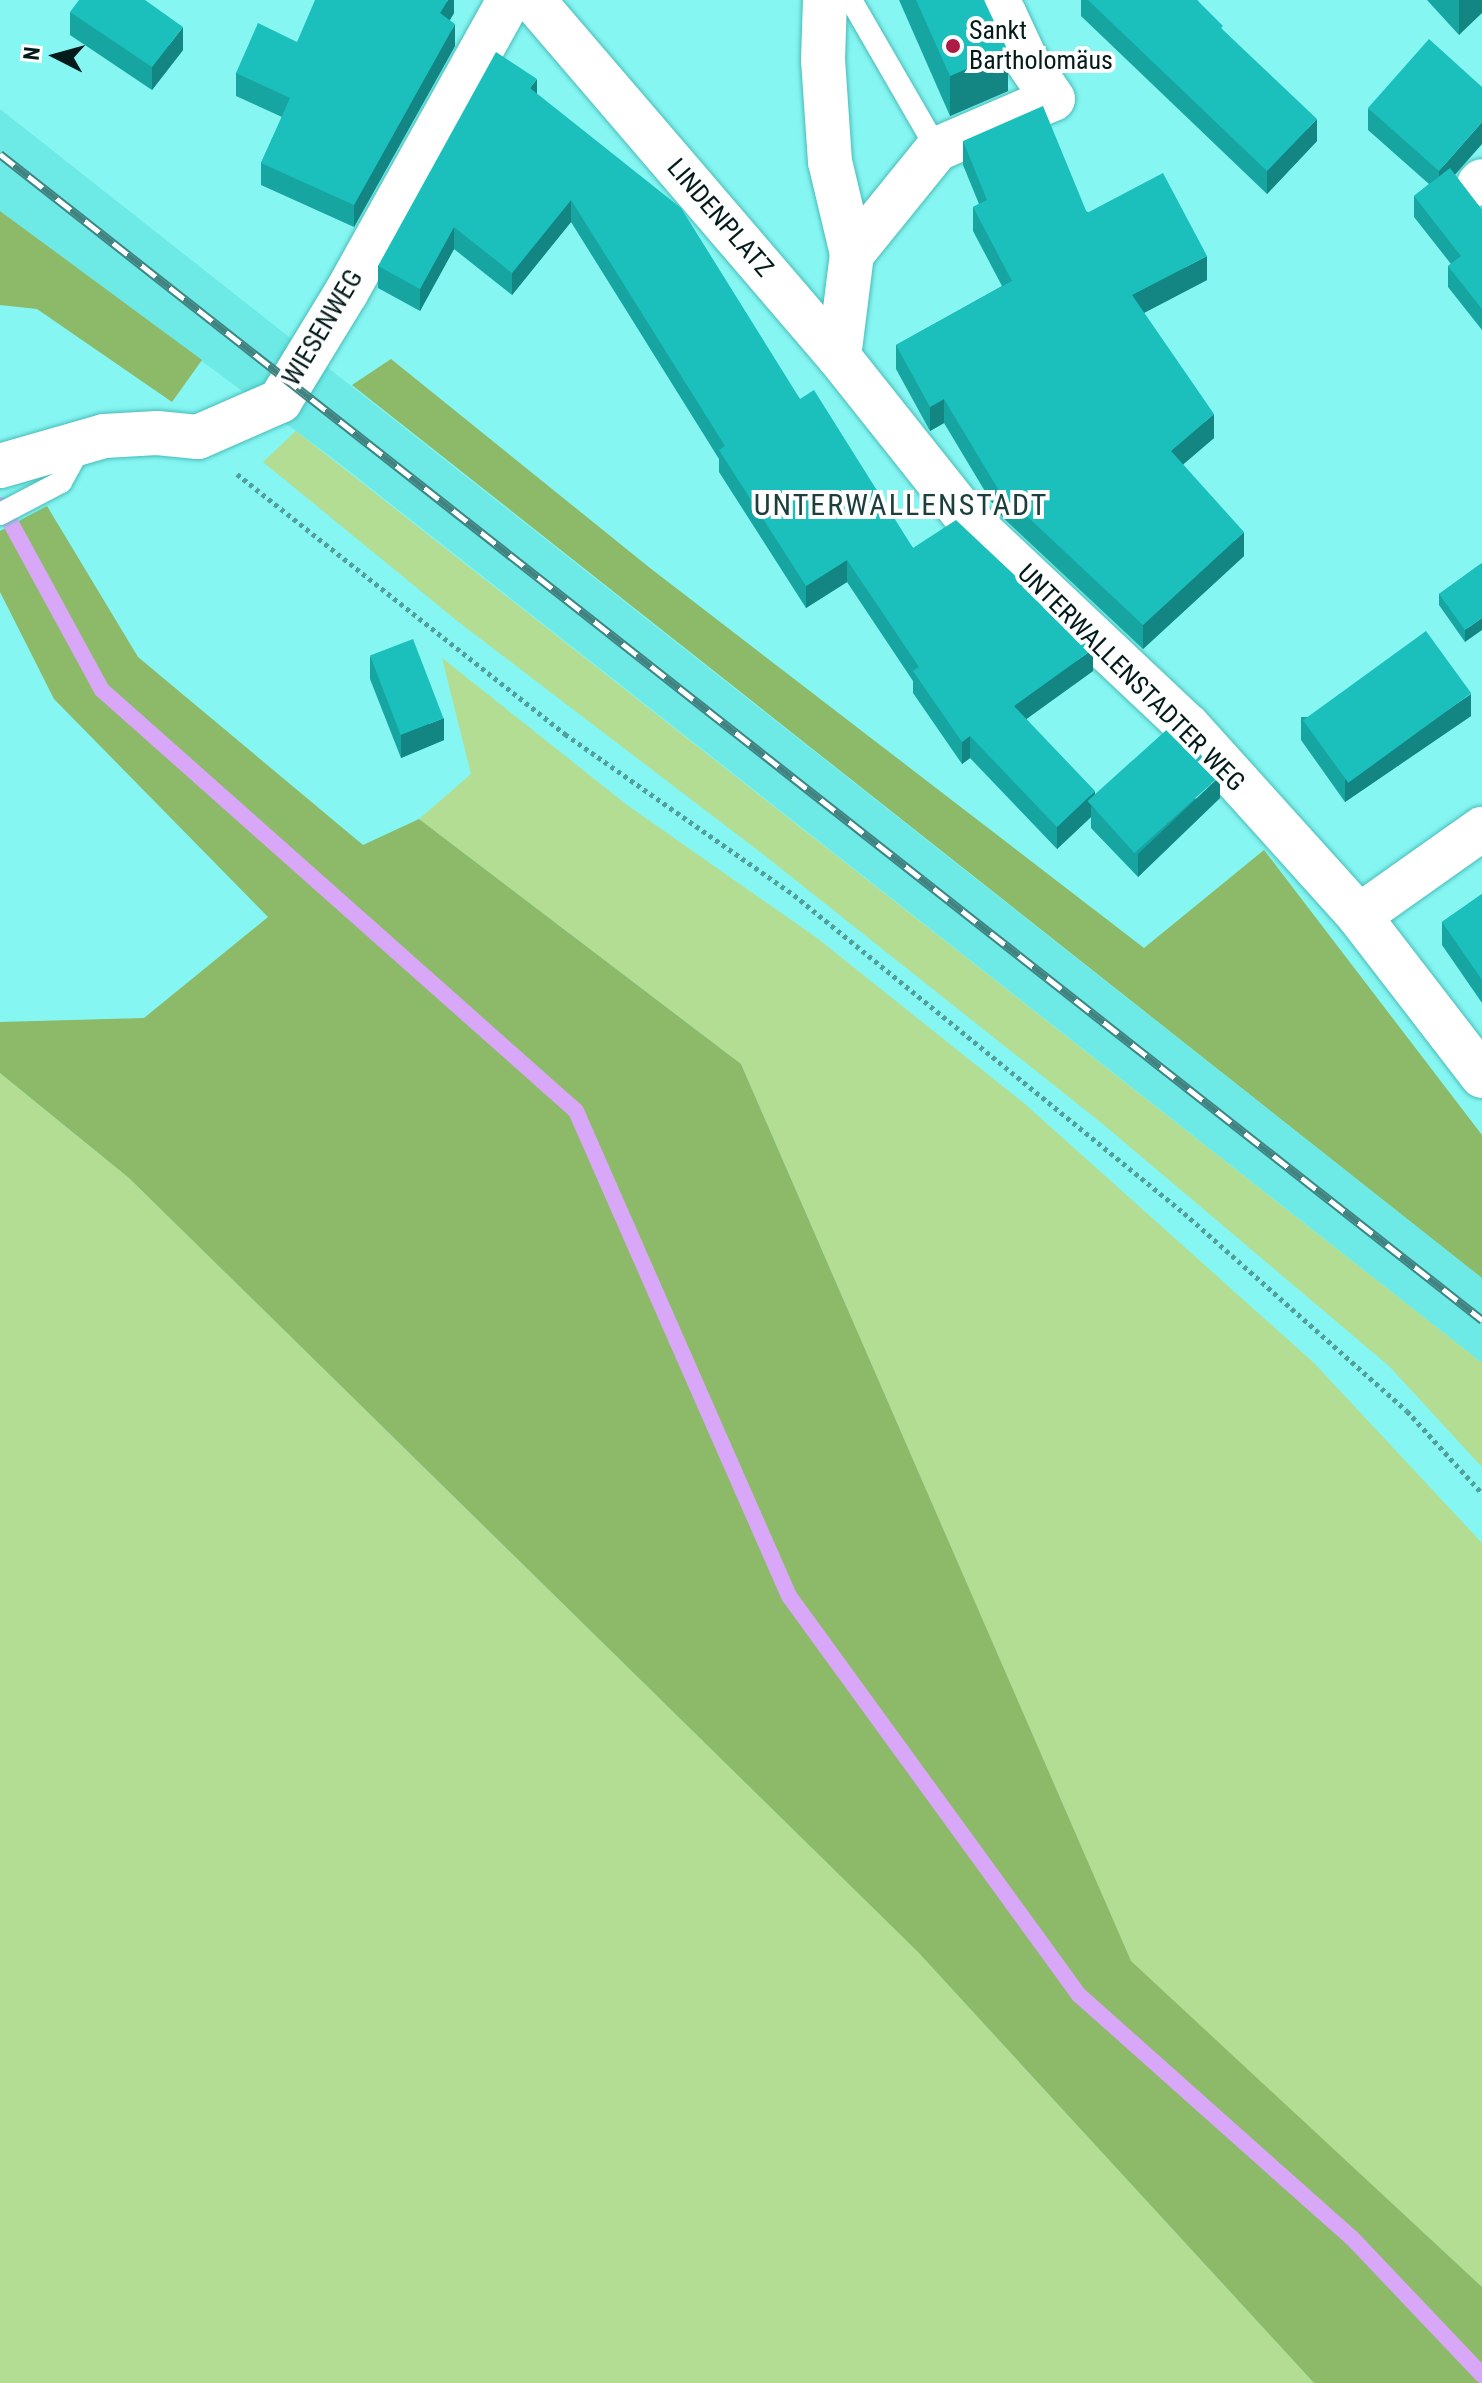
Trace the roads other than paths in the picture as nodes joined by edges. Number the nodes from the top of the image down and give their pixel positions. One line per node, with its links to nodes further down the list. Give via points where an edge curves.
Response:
1 (509, 0): 9 (street, WIESENWEG, via 280,401 198,437 157,433)
2 (533, 0): 8 (street, LINDENPLATZ)
3 (825, 0): 7 (street, via 830,162)
4 (851, 0): 6 (lane)
5 (992, 0): 6 (street, via 1053,99)
6 (937, 149): 7 (street)
7 (852, 254): 8 (street)
8 (839, 357): 13 (street, UNTERWALLENSTADTER WEG, via 967,518 1188,726)
9 (83, 442): 10 (street, WIESENWEG); 11 (lane, via 61,482)
10 (9, 462)
11 (0, 514)
12 (1482, 829): 13 (street)
13 (1359, 916): 14 (street, UNTERWALLENSTADTER WEG)
14 (1482, 1076)

